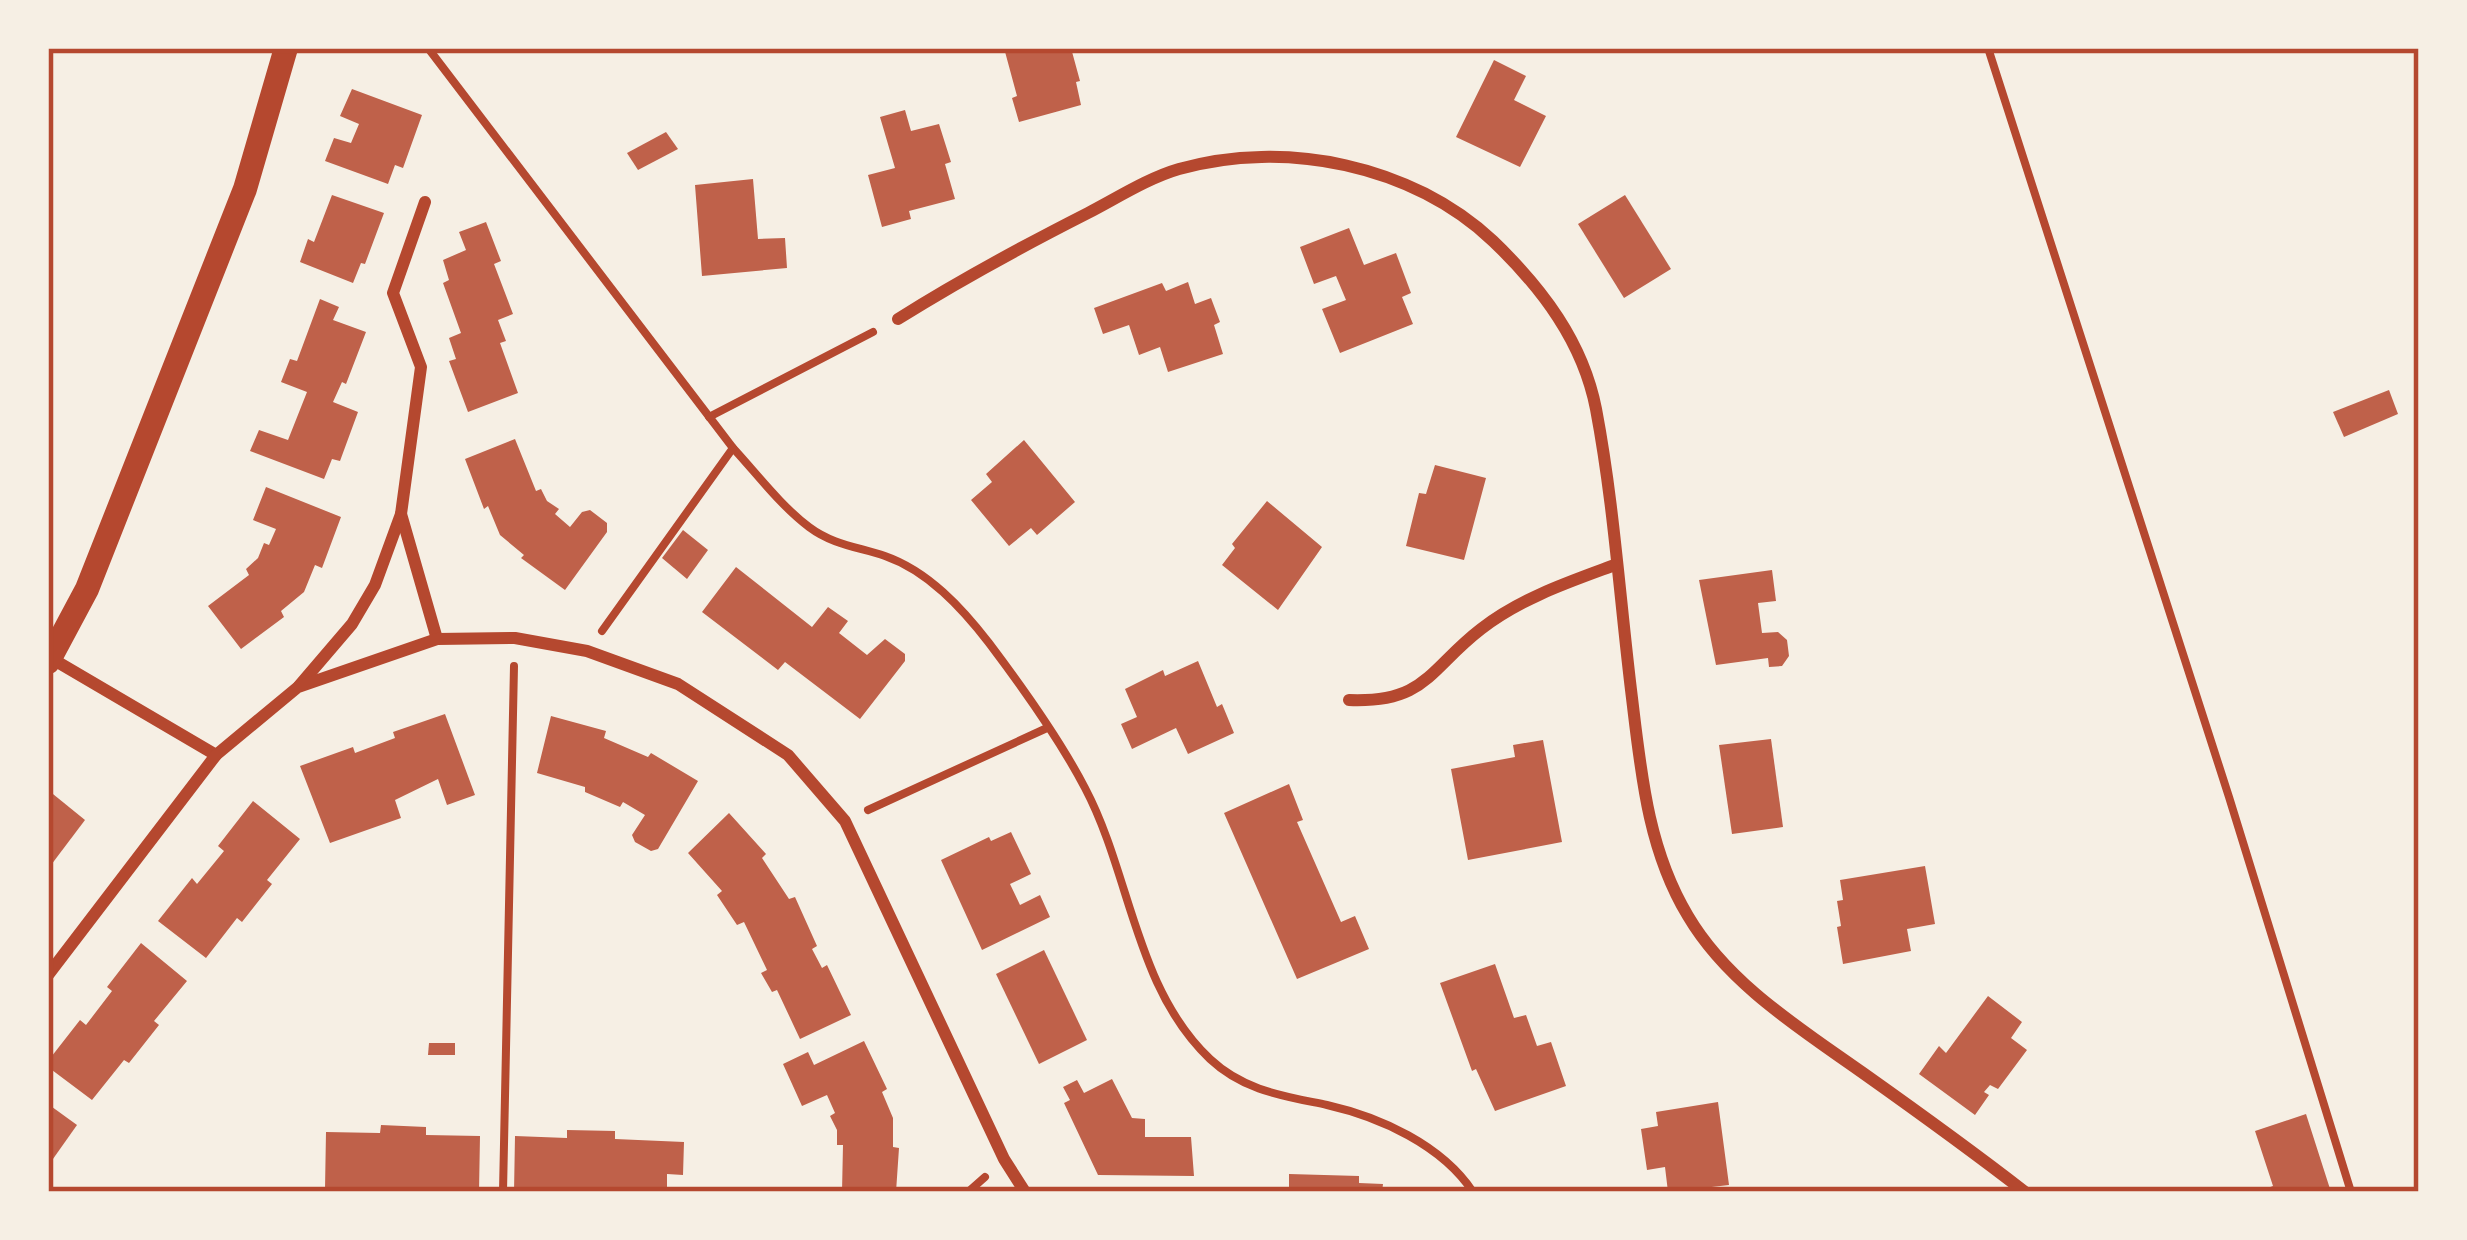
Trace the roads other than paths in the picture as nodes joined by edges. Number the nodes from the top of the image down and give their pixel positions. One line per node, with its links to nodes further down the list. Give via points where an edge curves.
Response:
1 (286, 48): 7 (main road, via 236,210 87,590)
2 (425, 202): 4 (street, via 393,293 421,367)
3 (898, 319): 5 (street, via 976,270 1176,170 1226,160 1321,160 1400,182 1477,226 1564,326 1594,403)
4 (401, 514): 6 (street); 8 (street, via 352,624)
5 (1616, 565): 9 (street, via 1541,592 1481,628 1423,685 1382,702); 13 (street, via 1642,788 1690,919 1762,999)
6 (437, 639): 8 (street); 12 (street, via 514,638 587,651 677,684 788,755 845,821)
7 (49, 658): 10 (street)
8 (298, 687): 10 (street)
9 (1349, 700)
10 (216, 755): 11 (street)
11 (48, 974)
12 (1025, 1192)
13 (2025, 1192)

